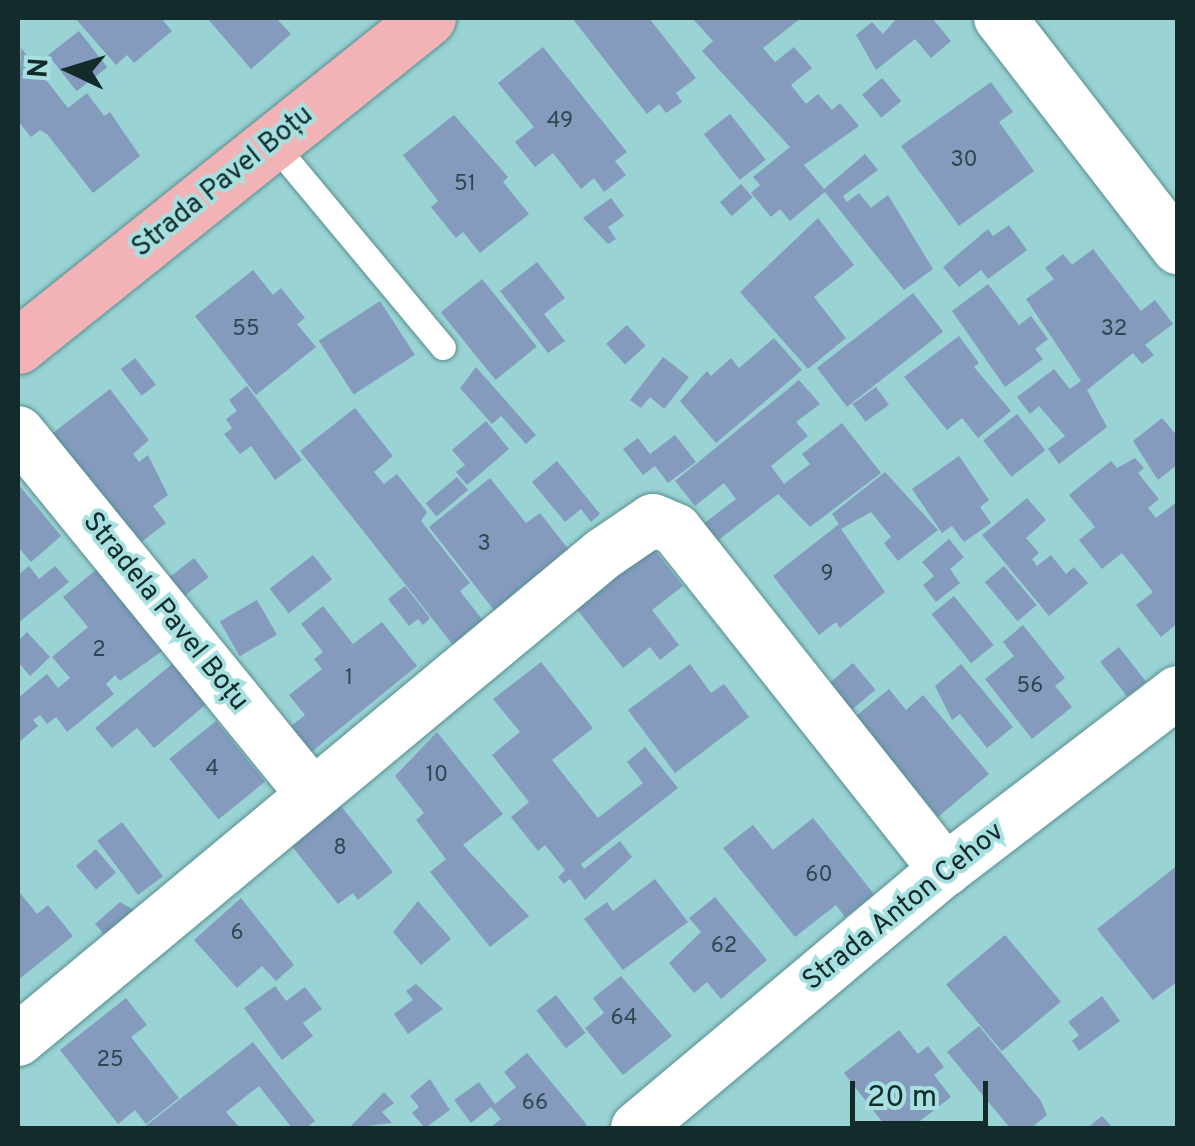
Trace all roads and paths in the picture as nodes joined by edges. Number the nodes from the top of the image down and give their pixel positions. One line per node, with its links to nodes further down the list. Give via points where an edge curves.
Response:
1 (428, 18): 3 (main road, Strada Pavel Boțu)
2 (1000, 18): 4 (street)
3 (272, 142): 5 (main road, Strada Pavel Boțu); 6 (lane)
4 (1178, 248)
5 (18, 346)
6 (443, 346)
7 (18, 432): 9 (street, Stradela Pavel Boțu)
8 (1178, 692): 10 (street, Strada Anton Cehov)
9 (311, 793): 10 (street, via 658,522); 11 (street)
10 (945, 870): 12 (street, Strada Anton Cehov)
11 (18, 1040)
12 (637, 1128)

